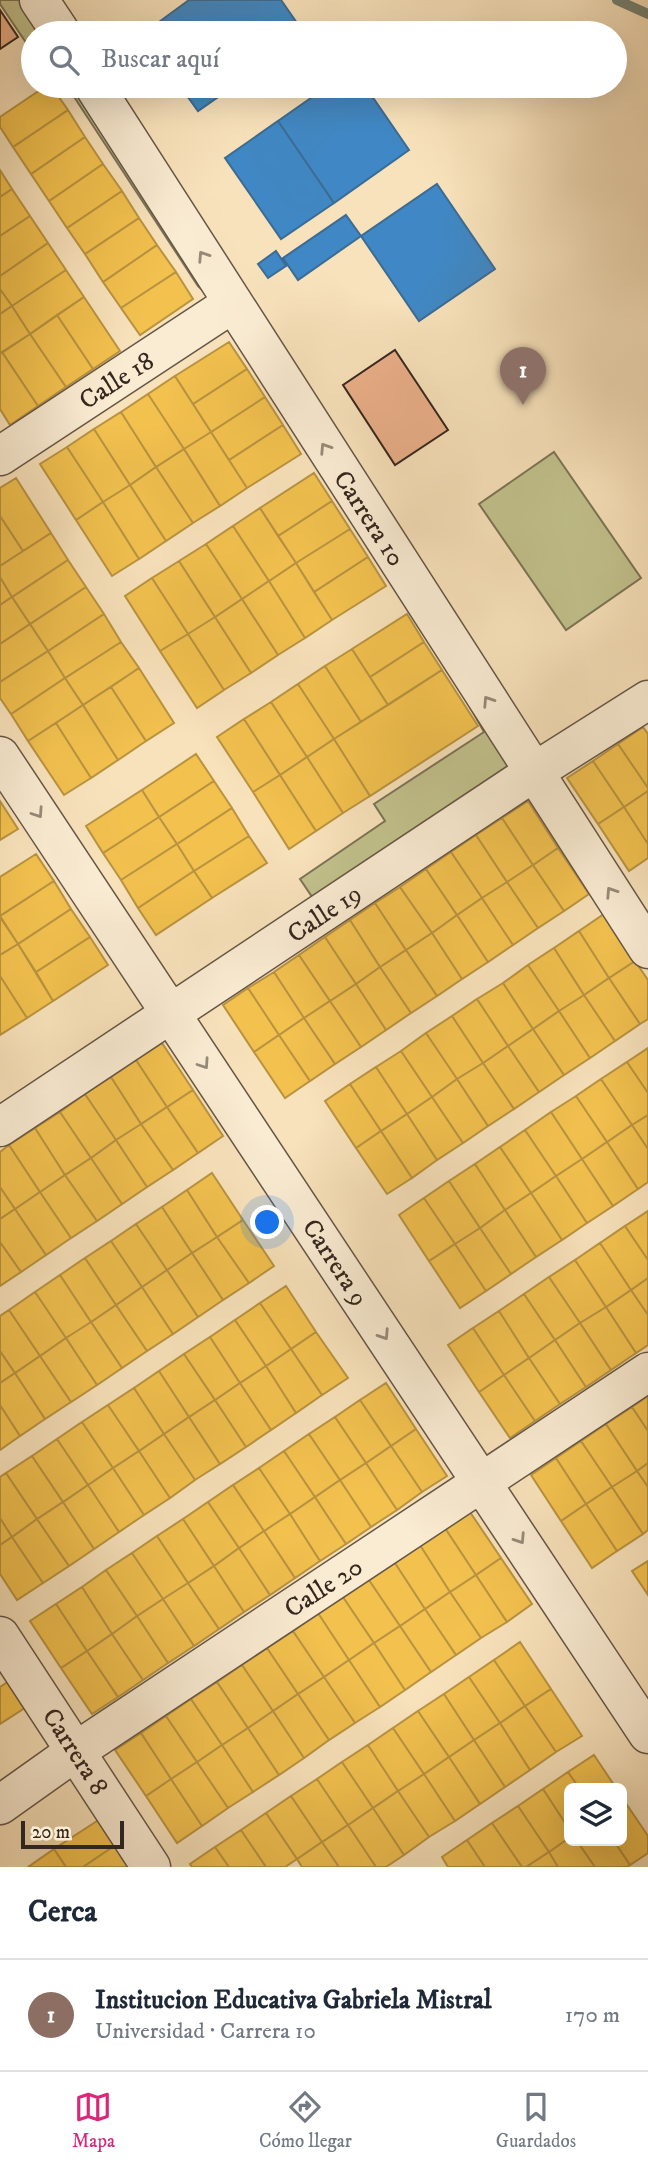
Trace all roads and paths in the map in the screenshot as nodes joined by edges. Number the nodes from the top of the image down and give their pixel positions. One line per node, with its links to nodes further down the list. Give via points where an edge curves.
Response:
1 (39, 0): 2 (street)
2 (53, 21)
3 (102, 98): 4 (street, Carrera 10, one-way to 3)
4 (233, 303): 5 (street, Calle 18); 8 (street, Carrera 10, one-way to 4)
5 (0, 456)
6 (648, 700): 8 (street, Calle 19)
7 (0, 756): 10 (street, Carrera 9, one-way to 10)
8 (534, 772): 9 (street, Carrera 10, one-way to 8); 10 (street, Calle 19)
9 (648, 949)
10 (172, 1015): 11 (street, Calle 19); 13 (street, Carrera 9, one-way to 13)
11 (0, 1127)
12 (648, 1372): 13 (street, Calle 20)
13 (482, 1482): 15 (street, Carrera 9, one-way to 15); 16 (street, Calle 20)
14 (0, 1636): 16 (street, Carrera 8)
15 (648, 1734)
16 (76, 1751): 17 (street, Calle 20); 18 (street, Carrera 8)
17 (0, 1805)
18 (151, 1867)

